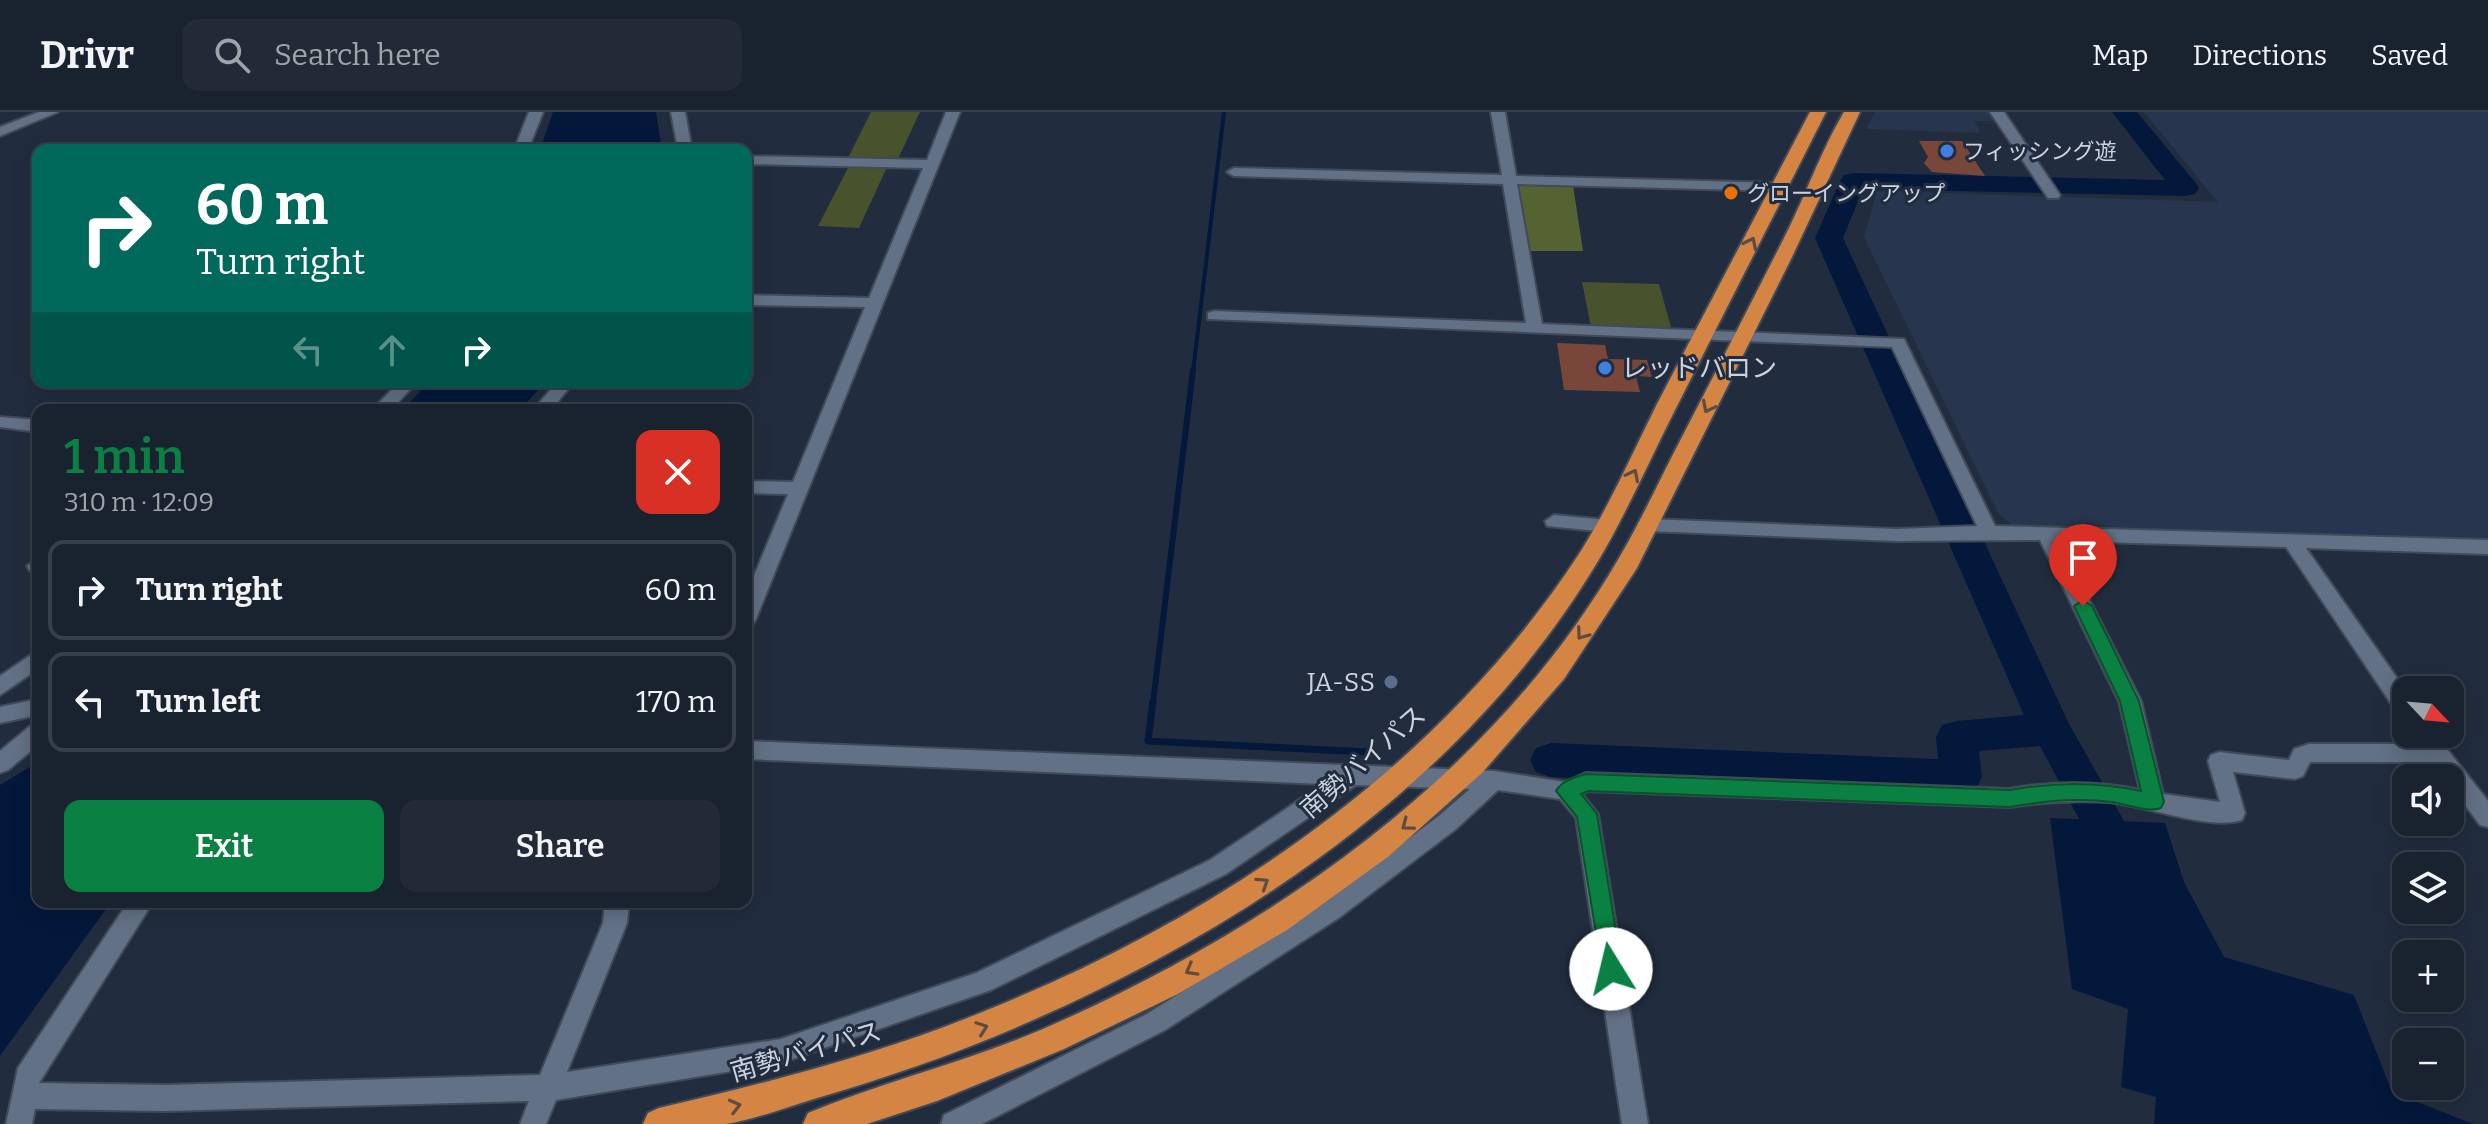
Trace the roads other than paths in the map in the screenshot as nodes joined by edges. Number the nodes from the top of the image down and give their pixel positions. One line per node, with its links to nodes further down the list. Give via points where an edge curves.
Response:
1 (51, 112): 9 (street)
2 (536, 112): 10 (street)
3 (678, 112): 11 (street)
4 (953, 112): 13 (street)
5 (1498, 112): 15 (street)
6 (1818, 112): 16 (highway, 南勢バイパス)
7 (1852, 112): 23 (highway)
8 (1997, 112): 17 (street)
9 (0, 132)
10 (523, 144)
11 (684, 144)
12 (752, 160): 13 (street)
13 (931, 164): 19 (street)
14 (1234, 172): 15 (street)
15 (1511, 181): 16 (street); 21 (street)
16 (1779, 187): 22 (highway, 南勢バイパス, one-way to 16)
17 (2053, 195)
18 (752, 300): 19 (street)
19 (874, 303): 31 (street)
20 (1214, 316): 21 (street)
21 (1535, 328): 22 (street)
22 (1705, 335): 23 (street); 34 (highway, 南勢バイパス, one-way to 22)
23 (1743, 337): 33 (highway, one-way to 33); 35 (street, via 1898,342)
24 (403, 388): 26 (street)
25 (561, 388): 27 (street)
26 (387, 404)
27 (547, 404)
28 (0, 422): 29 (street)
29 (32, 425)
30 (752, 487): 31 (street)
31 (801, 488): 39 (street)
32 (1554, 521): 34 (street)
33 (1648, 525): 35 (street, via 1896,535); 52 (highway, one-way to 52, via 1606,600 1565,657)
34 (1607, 526): 51 (highway, 南勢バイパス, via 1564,594 1497,679)
35 (1989, 532): 36 (street)
36 (2047, 535): 37 (street); 55 (street, via 2130,701)
37 (2292, 542): 38 (street); 42 (street)
38 (2488, 547)
39 (752, 605)
40 (32, 663): 41 (street)
41 (0, 687)
42 (2392, 688)
43 (32, 708): 44 (street)
44 (0, 715)
45 (32, 737): 49 (street)
46 (2433, 748): 48 (street)
47 (752, 750): 50 (street)
48 (2436, 753): 55 (street, via 2309,753 2302,755 2295,770 2219,761 2234,813); 56 (street)
49 (0, 764)
50 (1352, 776): 51 (street); 59 (street, via 1218,867 982,982 781,1051)
51 (1397, 778): 52 (street); 63 (highway, 南勢バイパス, one-way to 51, via 847,1076 1001,1021 1075,988 1289,866)
52 (1460, 778): 53 (street); 64 (highway, one-way to 64, via 1326,886 1224,952 1099,1020 949,1081)
53 (1494, 780): 54 (street); 65 (street, via 1332,910 1156,1022)
54 (1566, 791): 55 (street, via 1586,782 2010,798 2110,793); 66 (street, via 1587,814)
55 (2154, 802)
56 (2488, 818)
57 (137, 908): 60 (street, via 27,1077)
58 (616, 908): 59 (street)
59 (549, 1088): 60 (street, via 165,1098); 62 (street)
60 (23, 1096): 61 (street)
61 (19, 1124)
62 (533, 1124)
63 (659, 1124)
64 (819, 1124)
65 (954, 1124)
66 (1635, 1124)

